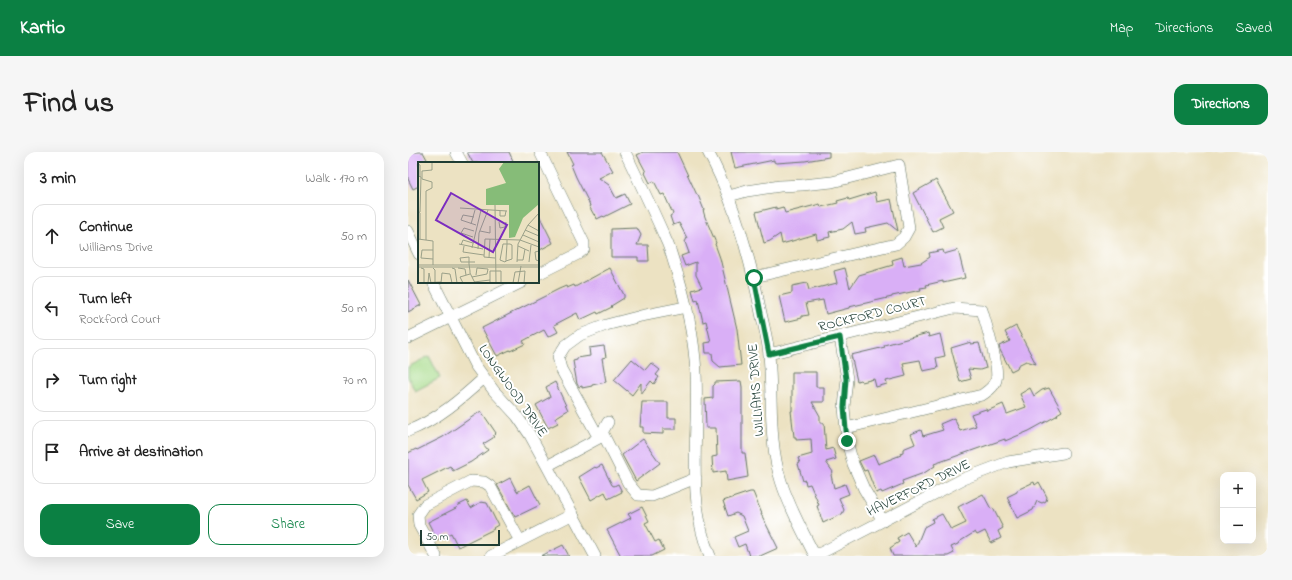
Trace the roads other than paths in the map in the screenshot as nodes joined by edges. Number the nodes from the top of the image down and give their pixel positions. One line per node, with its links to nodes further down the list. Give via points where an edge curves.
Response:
1 (456, 152): 5 (street)
2 (540, 152): 9 (street, via 582,237 584,249 570,259)
3 (625, 152): 13 (street, via 667,241)
4 (708, 152): 6 (street, WILLIAMS DRIVE)
5 (461, 162)
6 (729, 196): 10 (street, WILLIAMS DRIVE); 10 (street, via 780,186 832,182 899,165 909,228 896,244)
7 (408, 231): 8 (street)
8 (418, 252)
9 (539, 274)
10 (754, 278): 17 (street, WILLIAMS DRIVE)
11 (433, 283): 14 (street, LONGWOOD DRIVE)
12 (519, 283): 14 (street)
13 (686, 307): 22 (street, via 606,325 580,335 566,346 558,357 561,369); 25 (street, via 696,373)
14 (450, 317): 16 (street); 18 (street, LONGWOOD DRIVE)
15 (840, 337): 17 (street, ROCKFORD COURT); 20 (street, via 846,379); 20 (street, ROCKFORD COURT, via 954,308 982,310 997,368 997,379 982,395)
16 (408, 338)
17 (769, 354): 33 (street, WILLIAMS DRIVE, via 772,432 781,482)
18 (484, 378): 21 (street, via 458,401); 24 (street, LONGWOOD DRIVE, via 517,416)
19 (608, 422): 22 (street)
20 (846, 428): 27 (street, via 853,464 864,489)
21 (408, 431)
22 (600, 435): 24 (street); 25 (street, via 628,483 638,495 652,496)
23 (1063, 453): 27 (street, HAVERFORD DRIVE, via 1008,462 963,478)
24 (547, 466): 26 (street, LONGWOOD DRIVE)
25 (696, 478): 32 (street, via 699,523)
26 (573, 514): 28 (street); 31 (street, LONGWOOD DRIVE)
27 (883, 520): 33 (street, HAVERFORD DRIVE)
28 (520, 541): 29 (street, via 490,486 478,480 472,481 425,505 418,515 420,525); 30 (street)
29 (436, 556)
30 (491, 556)
31 (596, 556)
32 (710, 556)
33 (815, 556)

